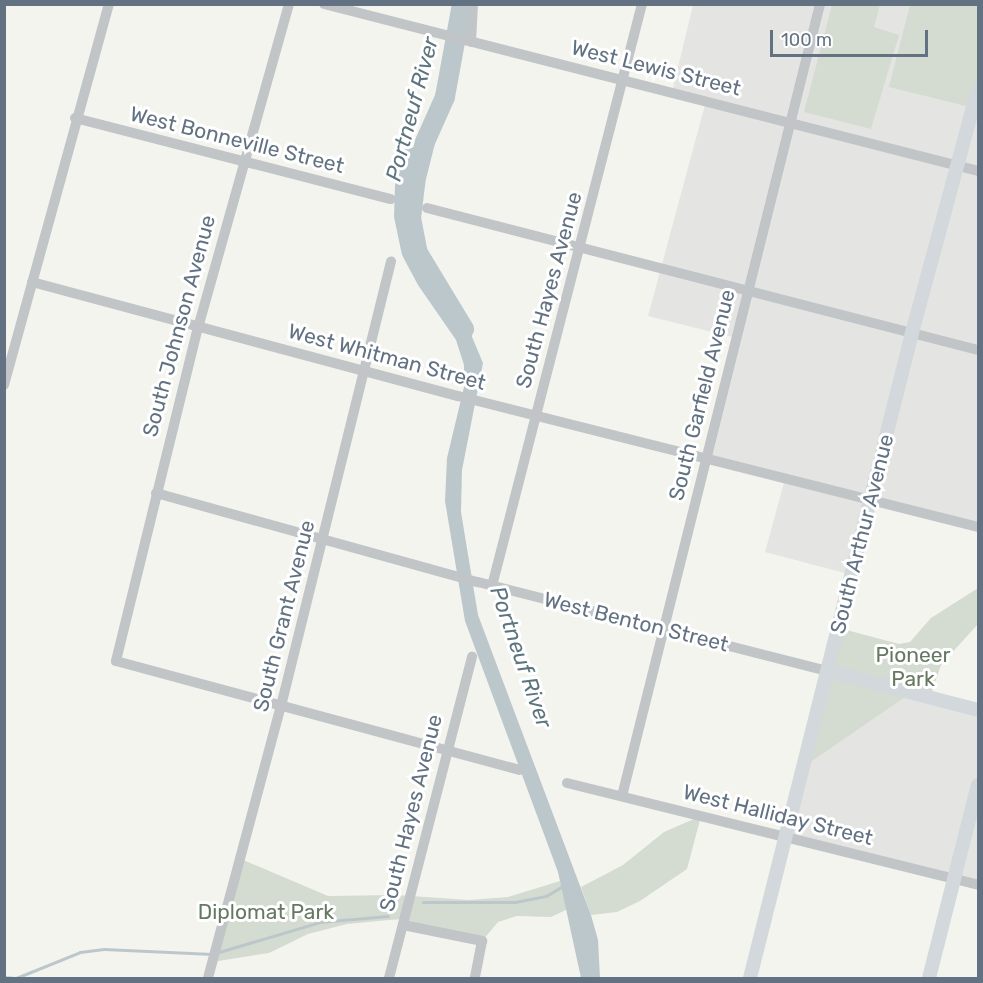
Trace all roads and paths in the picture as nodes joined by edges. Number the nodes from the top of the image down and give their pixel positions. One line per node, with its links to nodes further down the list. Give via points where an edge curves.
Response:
1 (109, 4): 10 (street)
2 (289, 4): 12 (street, South Johnson Avenue)
3 (324, 4): 7 (street, West Lewis Street)
4 (473, 4): 7 (street)
5 (642, 4): 8 (street, South Hayes Avenue)
6 (820, 4): 11 (street, South Garfield Avenue)
7 (471, 42): 8 (street, West Lewis Street)
8 (624, 81): 11 (street, West Lewis Street); 17 (street, South Hayes Avenue)
9 (978, 90): 13 (main road, South Arthur Avenue)
10 (75, 118): 12 (street, West Bonneville Street); 19 (street)
11 (790, 122): 13 (street, West Lewis Street); 20 (street, South Garfield Avenue)
12 (242, 163): 15 (street, West Bonneville Street); 21 (street, South Johnson Avenue)
13 (957, 165): 14 (street, West Lewis Street); 22 (main road, South Arthur Avenue)
14 (978, 171)
15 (391, 199)
16 (427, 208): 17 (street)
17 (580, 248): 20 (street); 26 (street, South Hayes Avenue)
18 (391, 261): 24 (street, South Grant Avenue)
19 (32, 282): 21 (street, West Whitman Street); 25 (street)
20 (747, 293): 22 (street); 27 (street, South Garfield Avenue)
21 (198, 327): 24 (street, West Whitman Street); 28 (street, South Johnson Avenue)
22 (912, 333): 23 (street); 29 (main road, South Arthur Avenue)
23 (978, 350)
24 (364, 370): 26 (street, West Whitman Street); 31 (street, South Grant Avenue)
25 (4, 386)
26 (536, 416): 27 (street, West Whitman Street); 32 (street, South Hayes Avenue)
27 (706, 459): 29 (street, West Whitman Street); 33 (street, South Garfield Avenue)
28 (156, 493): 31 (street, West Benton Street); 36 (street, South Johnson Avenue, via 116,661)
29 (871, 500): 30 (street, West Whitman Street); 35 (main road, South Arthur Avenue)
30 (978, 527)
31 (323, 540): 32 (street, West Benton Street); 36 (street, South Grant Avenue)
32 (492, 586): 33 (street, West Benton Street)
33 (663, 629): 35 (street, West Benton Street); 42 (street, South Garfield Avenue)
34 (472, 657): 38 (street, South Hayes Avenue)
35 (828, 671): 37 (main road, West Benton Street); 43 (main road, South Arthur Avenue)
36 (282, 706): 38 (street); 47 (street, South Grant Avenue)
37 (978, 710)
38 (447, 751): 39 (street); 46 (street, South Hayes Avenue)
39 (519, 770)
40 (567, 783): 42 (street, West Halliday Street)
41 (978, 785): 44 (main road)
42 (622, 796): 43 (street, West Halliday Street)
43 (787, 837): 44 (street, West Halliday Street); 50 (main road, South Arthur Avenue)
44 (956, 879): 45 (street, West Halliday Street); 51 (main road)
45 (978, 885)
46 (403, 925): 48 (street, South Hayes Avenue); 49 (street, via 482,941)
47 (208, 978)
48 (389, 978)
49 (475, 978)
50 (750, 978)
51 (929, 978)

